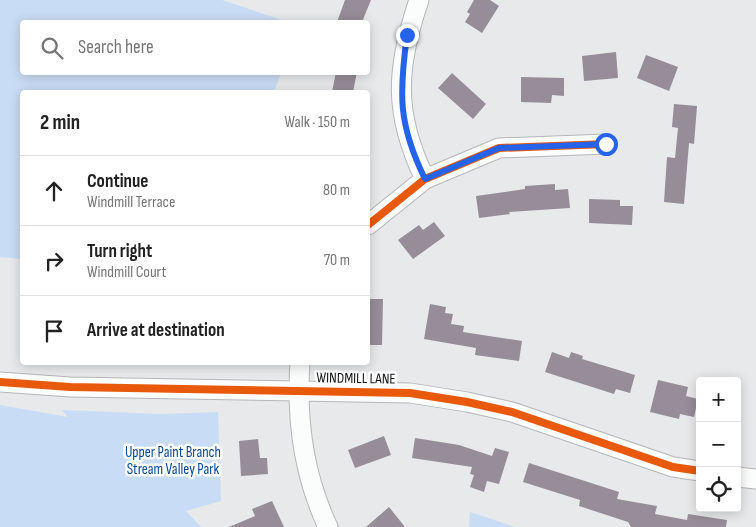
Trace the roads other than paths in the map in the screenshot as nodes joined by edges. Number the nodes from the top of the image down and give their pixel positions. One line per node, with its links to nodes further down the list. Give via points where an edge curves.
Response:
1 (419, 0): 3 (street, via 407,35 400,84 410,149)
2 (606, 144): 3 (street, via 499,148)
3 (425, 179): 4 (street)
4 (370, 223)
5 (300, 365): 7 (street)
6 (0, 382): 7 (street, WINDMILL LANE, via 70,387)
7 (298, 391): 8 (street, WINDMILL LANE, via 410,393 467,402 512,412 673,467); 11 (street, via 304,451 316,500)
8 (696, 470)
9 (741, 477): 10 (street)
10 (756, 479)
11 (328, 527)

